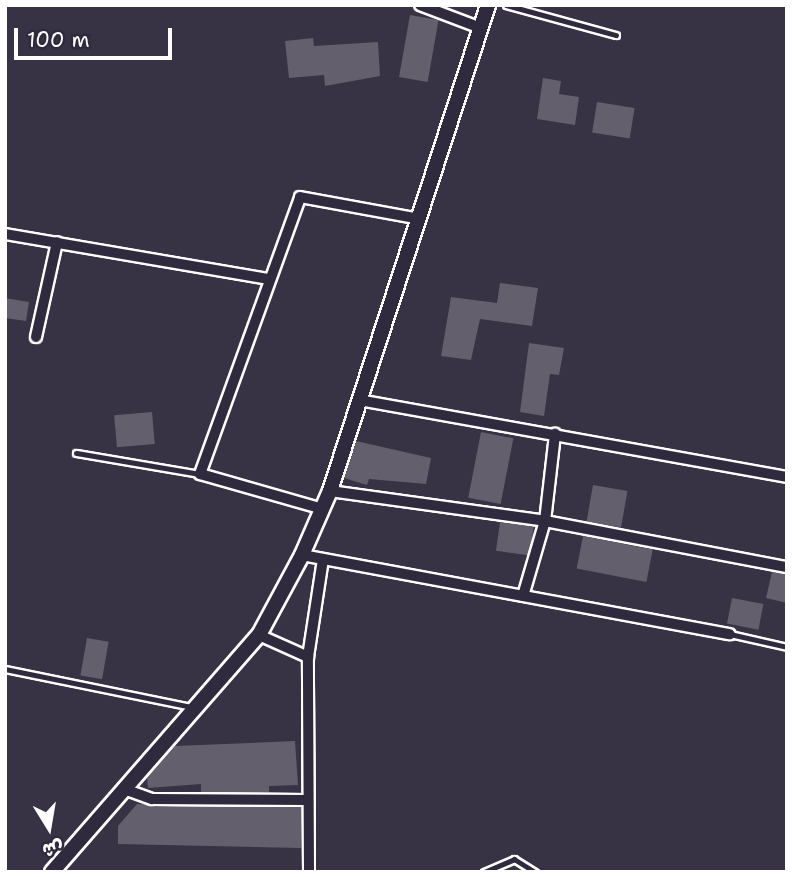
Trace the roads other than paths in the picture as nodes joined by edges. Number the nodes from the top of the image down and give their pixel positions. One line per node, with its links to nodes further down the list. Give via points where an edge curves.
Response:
1 (420, 5): 4 (street)
2 (488, 5): 4 (main road)
3 (506, 5): 5 (lane)
4 (481, 28): 6 (main road)
5 (617, 36)
6 (420, 219): 9 (street, via 300,197); 11 (main road)
7 (5, 234): 8 (street)
8 (57, 242): 9 (street); 10 (street)
9 (267, 279): 14 (street)
10 (36, 337)
11 (359, 400): 12 (street); 16 (main road)
12 (555, 433): 15 (street); 18 (street)
13 (76, 453): 14 (lane)
14 (201, 474): 17 (street)
15 (787, 477)
16 (330, 491): 17 (main road); 18 (street)
17 (323, 509): 19 (main road)
18 (545, 521): 21 (street); 22 (street)
19 (302, 555): 20 (street); 24 (main road)
20 (323, 559): 22 (street); 26 (street)
21 (787, 567)
22 (523, 596): 23 (street)
23 (730, 634): 25 (lane)
24 (259, 635): 26 (street); 28 (main road)
25 (787, 647)
26 (308, 656): 30 (street)
27 (5, 669): 28 (lane)
28 (195, 708): 29 (main road)
29 (127, 790): 30 (street, via 152,799); 31 (main road)
30 (307, 800): 32 (street)
31 (52, 872)
32 (309, 872)
33 (484, 872): 34 (lane, via 514,859)
34 (536, 872)

